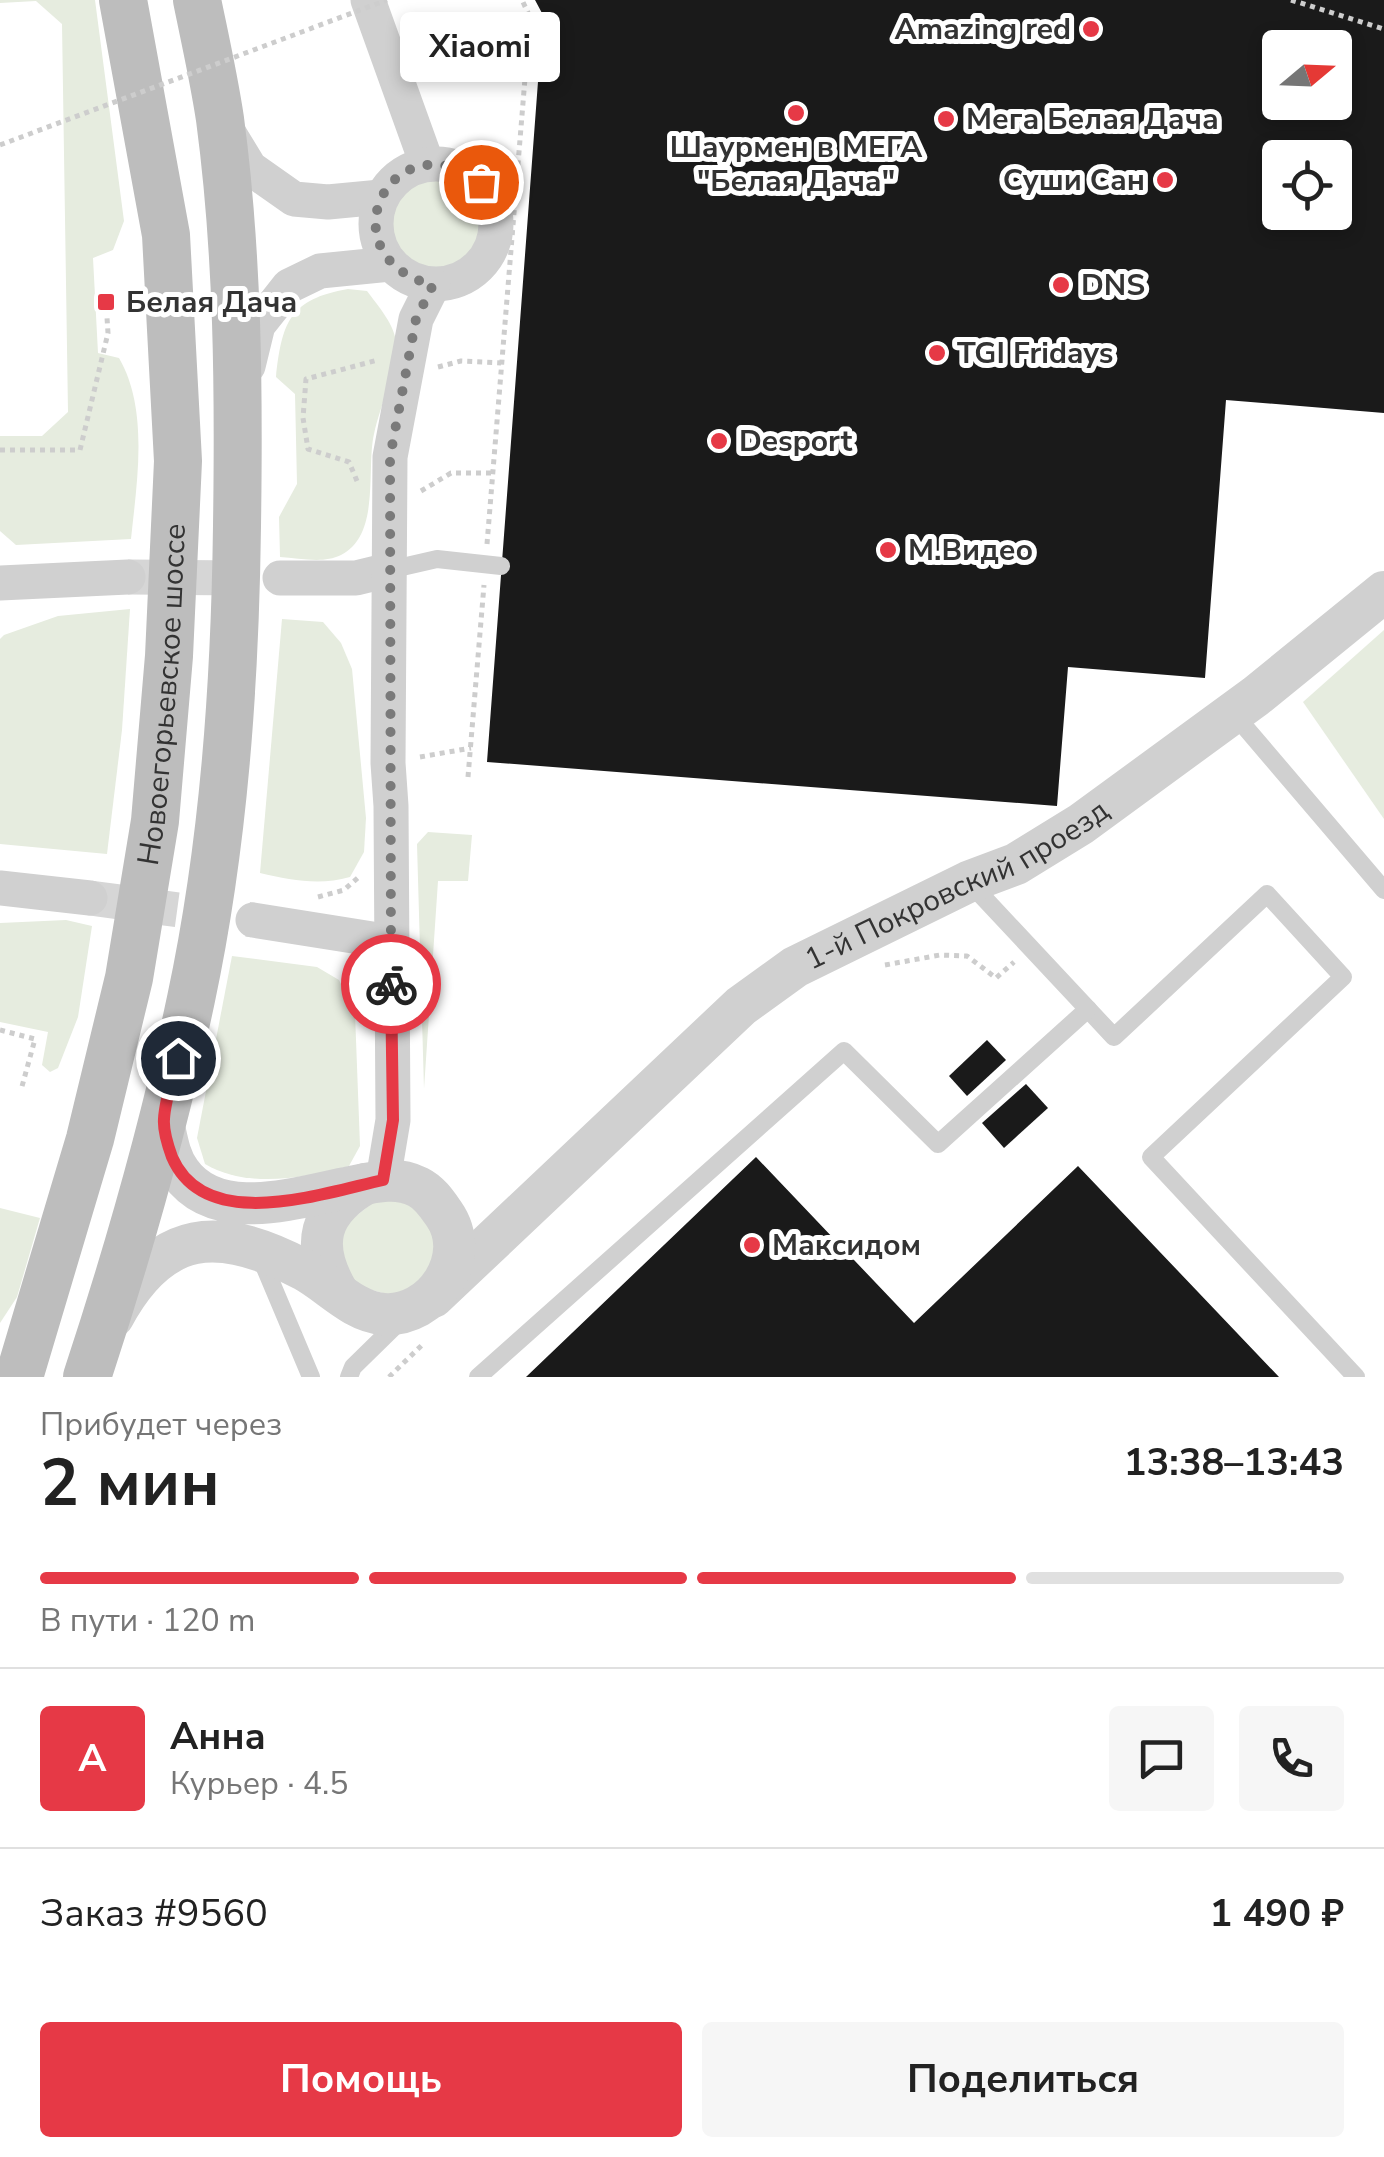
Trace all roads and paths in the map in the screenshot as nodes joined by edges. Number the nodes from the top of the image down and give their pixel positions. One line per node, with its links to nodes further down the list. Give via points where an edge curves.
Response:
1 (123, 0): 40 (main road, Новоегорьевское шоссе, via 166,235 178,461 169,656 155,821 130,978)
2 (197, 0): 8 (main road, Новоегорьевское шоссе)
3 (368, 0): 10 (street)
4 (387, 0): 9 (path, bridge)
5 (522, 0): 17 (path, via 530,16)
6 (1291, 0): 7 (path)
7 (1384, 28)
8 (220, 117): 11 (street, via 250,168 294,199); 15 (main road, Новоегорьевское шоссе)
9 (0, 145)
10 (426, 164): 11 (street, via 395,179); 13 (street, via 463,170 481,182 497,228 478,269)
11 (381, 198): 12 (street, via 378,244)
12 (390, 264): 13 (street); 15 (street, via 320,271 289,286 258,325)
13 (433, 285): 18 (street, via 416,319 395,418)
14 (106, 302): 16 (path, via 108,333 80,450)
15 (239, 401): 34 (main road, Новоегорьевское шоссе, via 236,656 221,804 192,995)
16 (0, 450)
17 (493, 565): 18 (lane, via 437,559); 24 (path)
18 (388, 570): 20 (street, via 356,578); 30 (street)
19 (128, 578): 21 (street)
20 (280, 578)
21 (0, 583)
22 (1384, 592): 23 (street, 1-й Покровский проезд)
23 (1233, 713): 25 (street, 1-й Покровский проезд, via 1081,824 1016,864); 27 (lane)
24 (468, 776)
25 (968, 882): 31 (lane); 36 (street, 1-й Покровский проезд, via 795,966)
26 (0, 888): 28 (street)
27 (1384, 890)
28 (90, 898)
29 (253, 920): 30 (street)
30 (390, 942): 35 (street, via 393,1120)
31 (1088, 1010): 47 (lane, via 938,1144 844,1052); 48 (lane, via 1114,1037 1266,894 1343,977 1151,1157)
32 (0, 1030): 33 (path, via 35,1039)
33 (21, 1090)
34 (163, 1122): 35 (street, via 178,1170 212,1199 275,1202); 42 (main road, Новоегорьевское шоссе)
35 (374, 1182): 37 (street, via 419,1188); 39 (street, via 343,1197 327,1218 324,1268)
36 (543, 1192): 37 (street, 1-й Покровский проезд, via 491,1207); 41 (street, 1-й Покровский проезд)
37 (434, 1199): 41 (street, via 449,1221 455,1248 449,1274)
38 (258, 1251): 39 (street); 42 (street, via 201,1242 148,1266 130,1285); 45 (lane)
39 (337, 1291): 41 (street, via 358,1308 384,1314)
40 (45, 1298): 43 (street); 44 (main road, Новоегорьевское шоссе)
41 (422, 1304): 46 (lane)
42 (91, 1365)
43 (0, 1366)
44 (19, 1377)
45 (310, 1377)
46 (349, 1377)
47 (478, 1377)
48 (1356, 1377)

